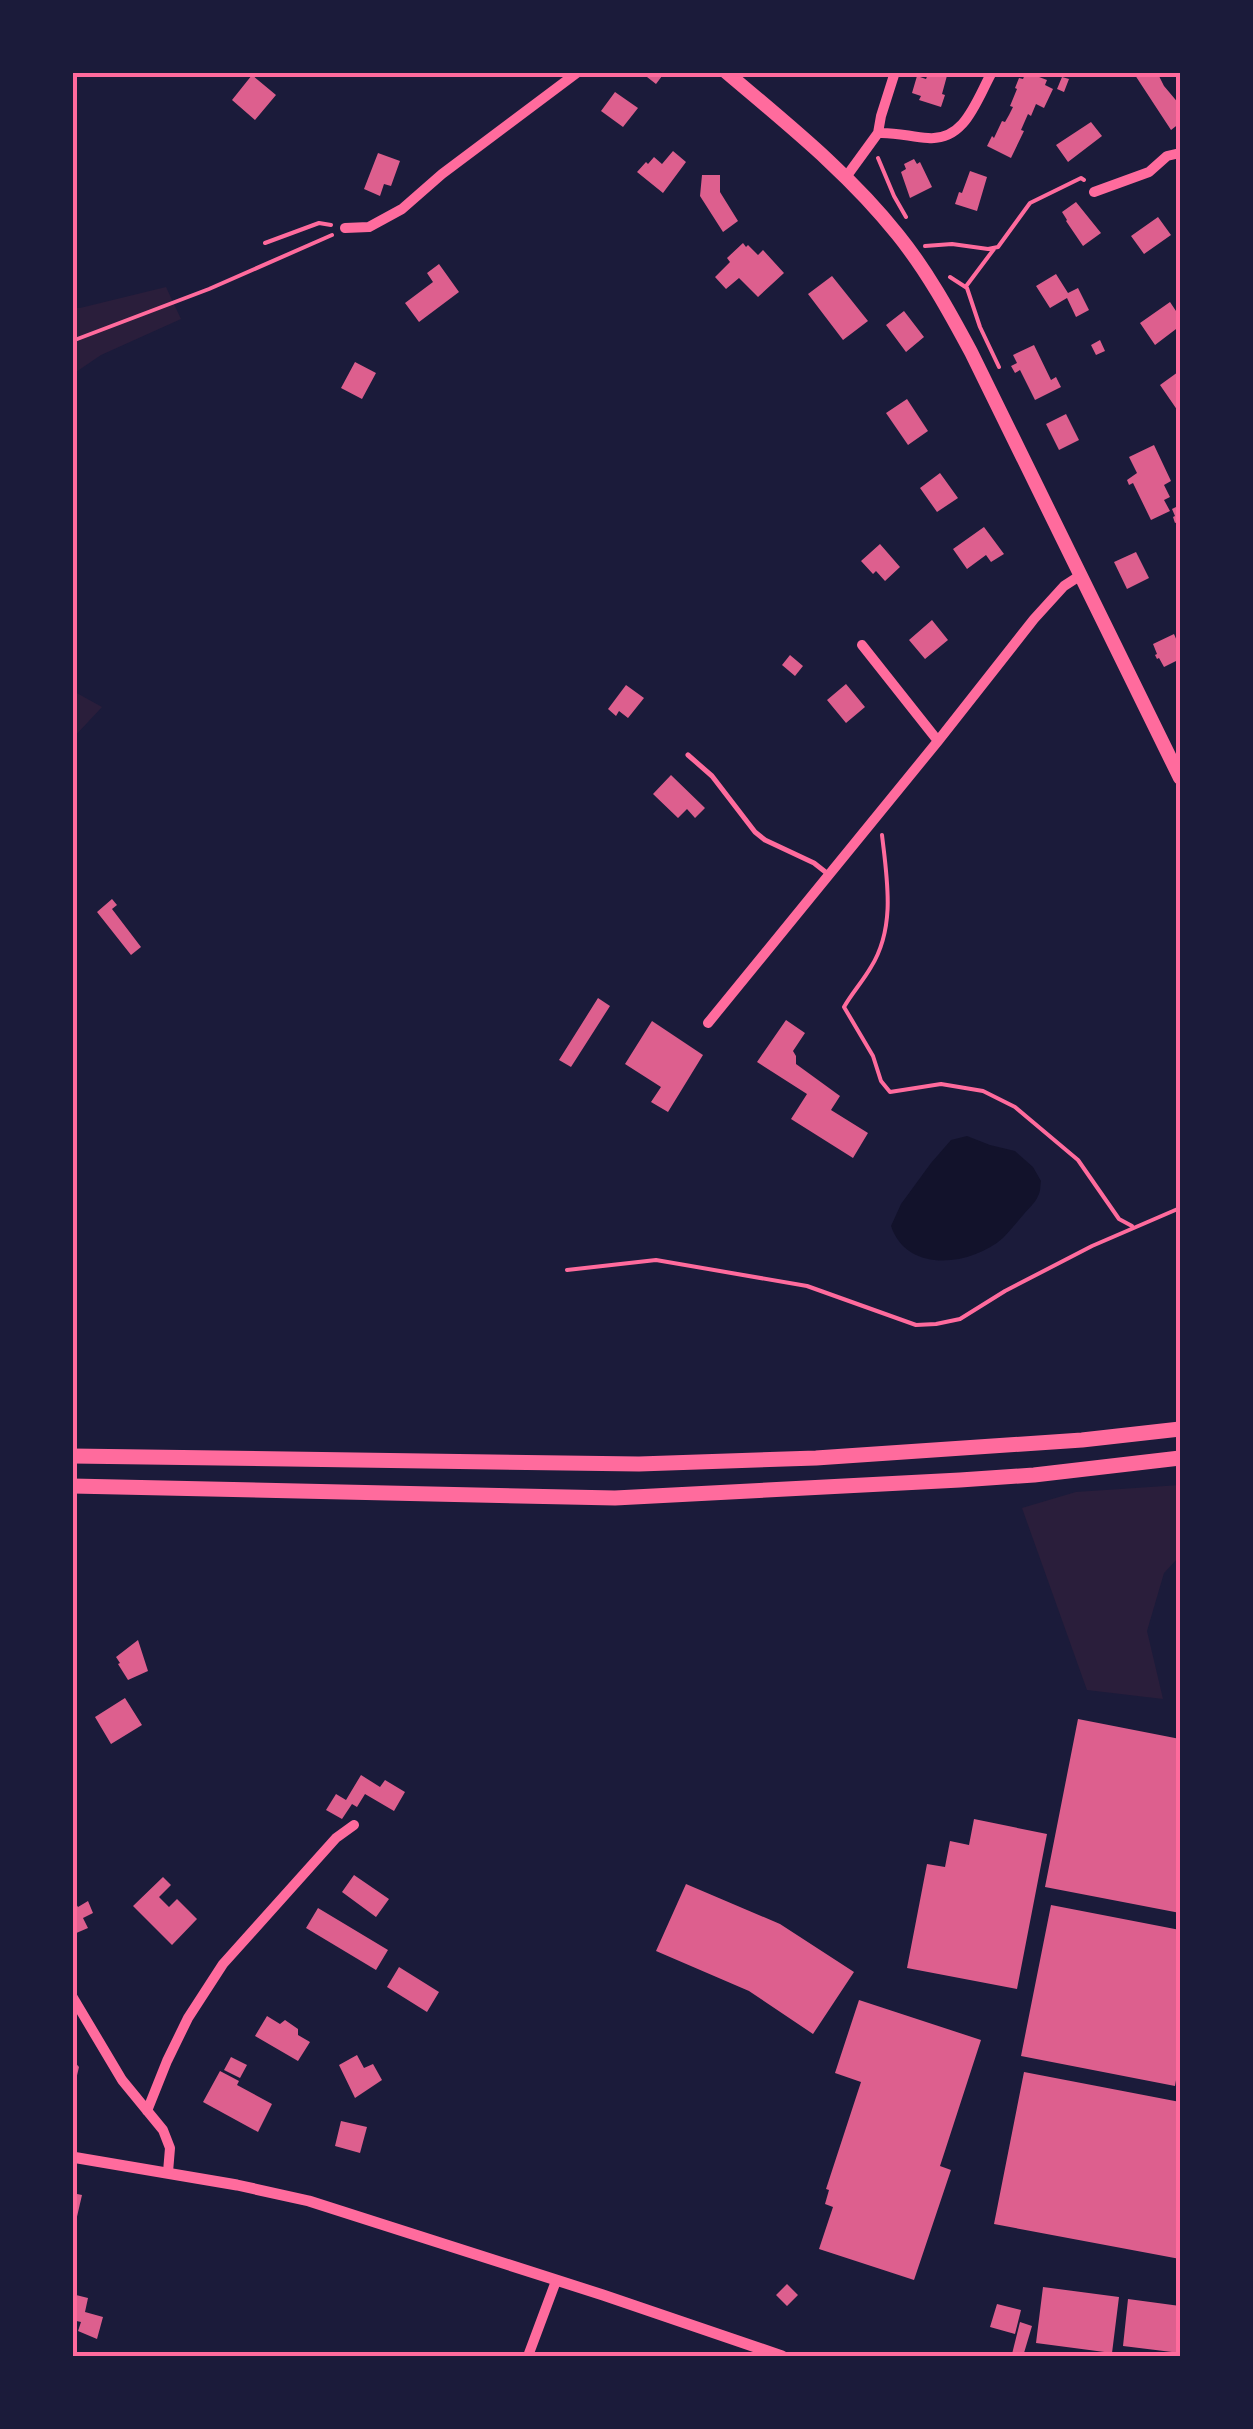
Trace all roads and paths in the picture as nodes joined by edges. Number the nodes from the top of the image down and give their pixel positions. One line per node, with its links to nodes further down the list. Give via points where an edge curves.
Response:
1 (578, 72): 9 (street, via 402,209 369,226)
2 (726, 72): 7 (main road)
3 (895, 72): 5 (street)
4 (992, 72): 5 (street, via 958,131 947,137)
5 (878, 133): 7 (street)
6 (1180, 152): 8 (street)
7 (846, 177): 12 (main road)
8 (1094, 192): 11 (path, via 1081,178 1030,203)
9 (345, 228): 10 (path, via 319,224); 14 (path)
10 (264, 243)
11 (994, 249): 12 (path, via 952,244); 13 (path)
12 (913, 254): 15 (main road, via 959,330)
13 (967, 288)
14 (72, 342)
15 (1081, 576): 17 (street, via 1050,600); 19 (main road)
16 (862, 645): 17 (street)
17 (938, 741): 20 (street)
18 (688, 756): 21 (lane, via 755,832)
19 (1180, 778)
20 (880, 810): 21 (street); 24 (path, via 886,931 873,966 844,1007 881,1081 890,1092 962,1087 1015,1107 1078,1160 1119,1219)
21 (828, 874): 22 (street)
22 (708, 1023)
23 (1180, 1208): 24 (path)
24 (1133, 1226): 25 (path, via 960,1318 936,1324 916,1324 807,1286 656,1260)
25 (567, 1270)
26 (1180, 1429): 27 (highway, via 832,1457 640,1464)
27 (72, 1456)
28 (1180, 1458): 29 (highway, via 978,1479 615,1498)
29 (72, 1486)
30 (354, 1824): 32 (street, via 223,1964 188,2018)
31 (72, 1996): 32 (street)
32 (147, 2110): 34 (street, via 168,2140)
33 (72, 2156): 34 (street)
34 (168, 2172): 35 (street, via 310,2201)
35 (556, 2281): 36 (street); 37 (street)
36 (528, 2356)
37 (782, 2356)

